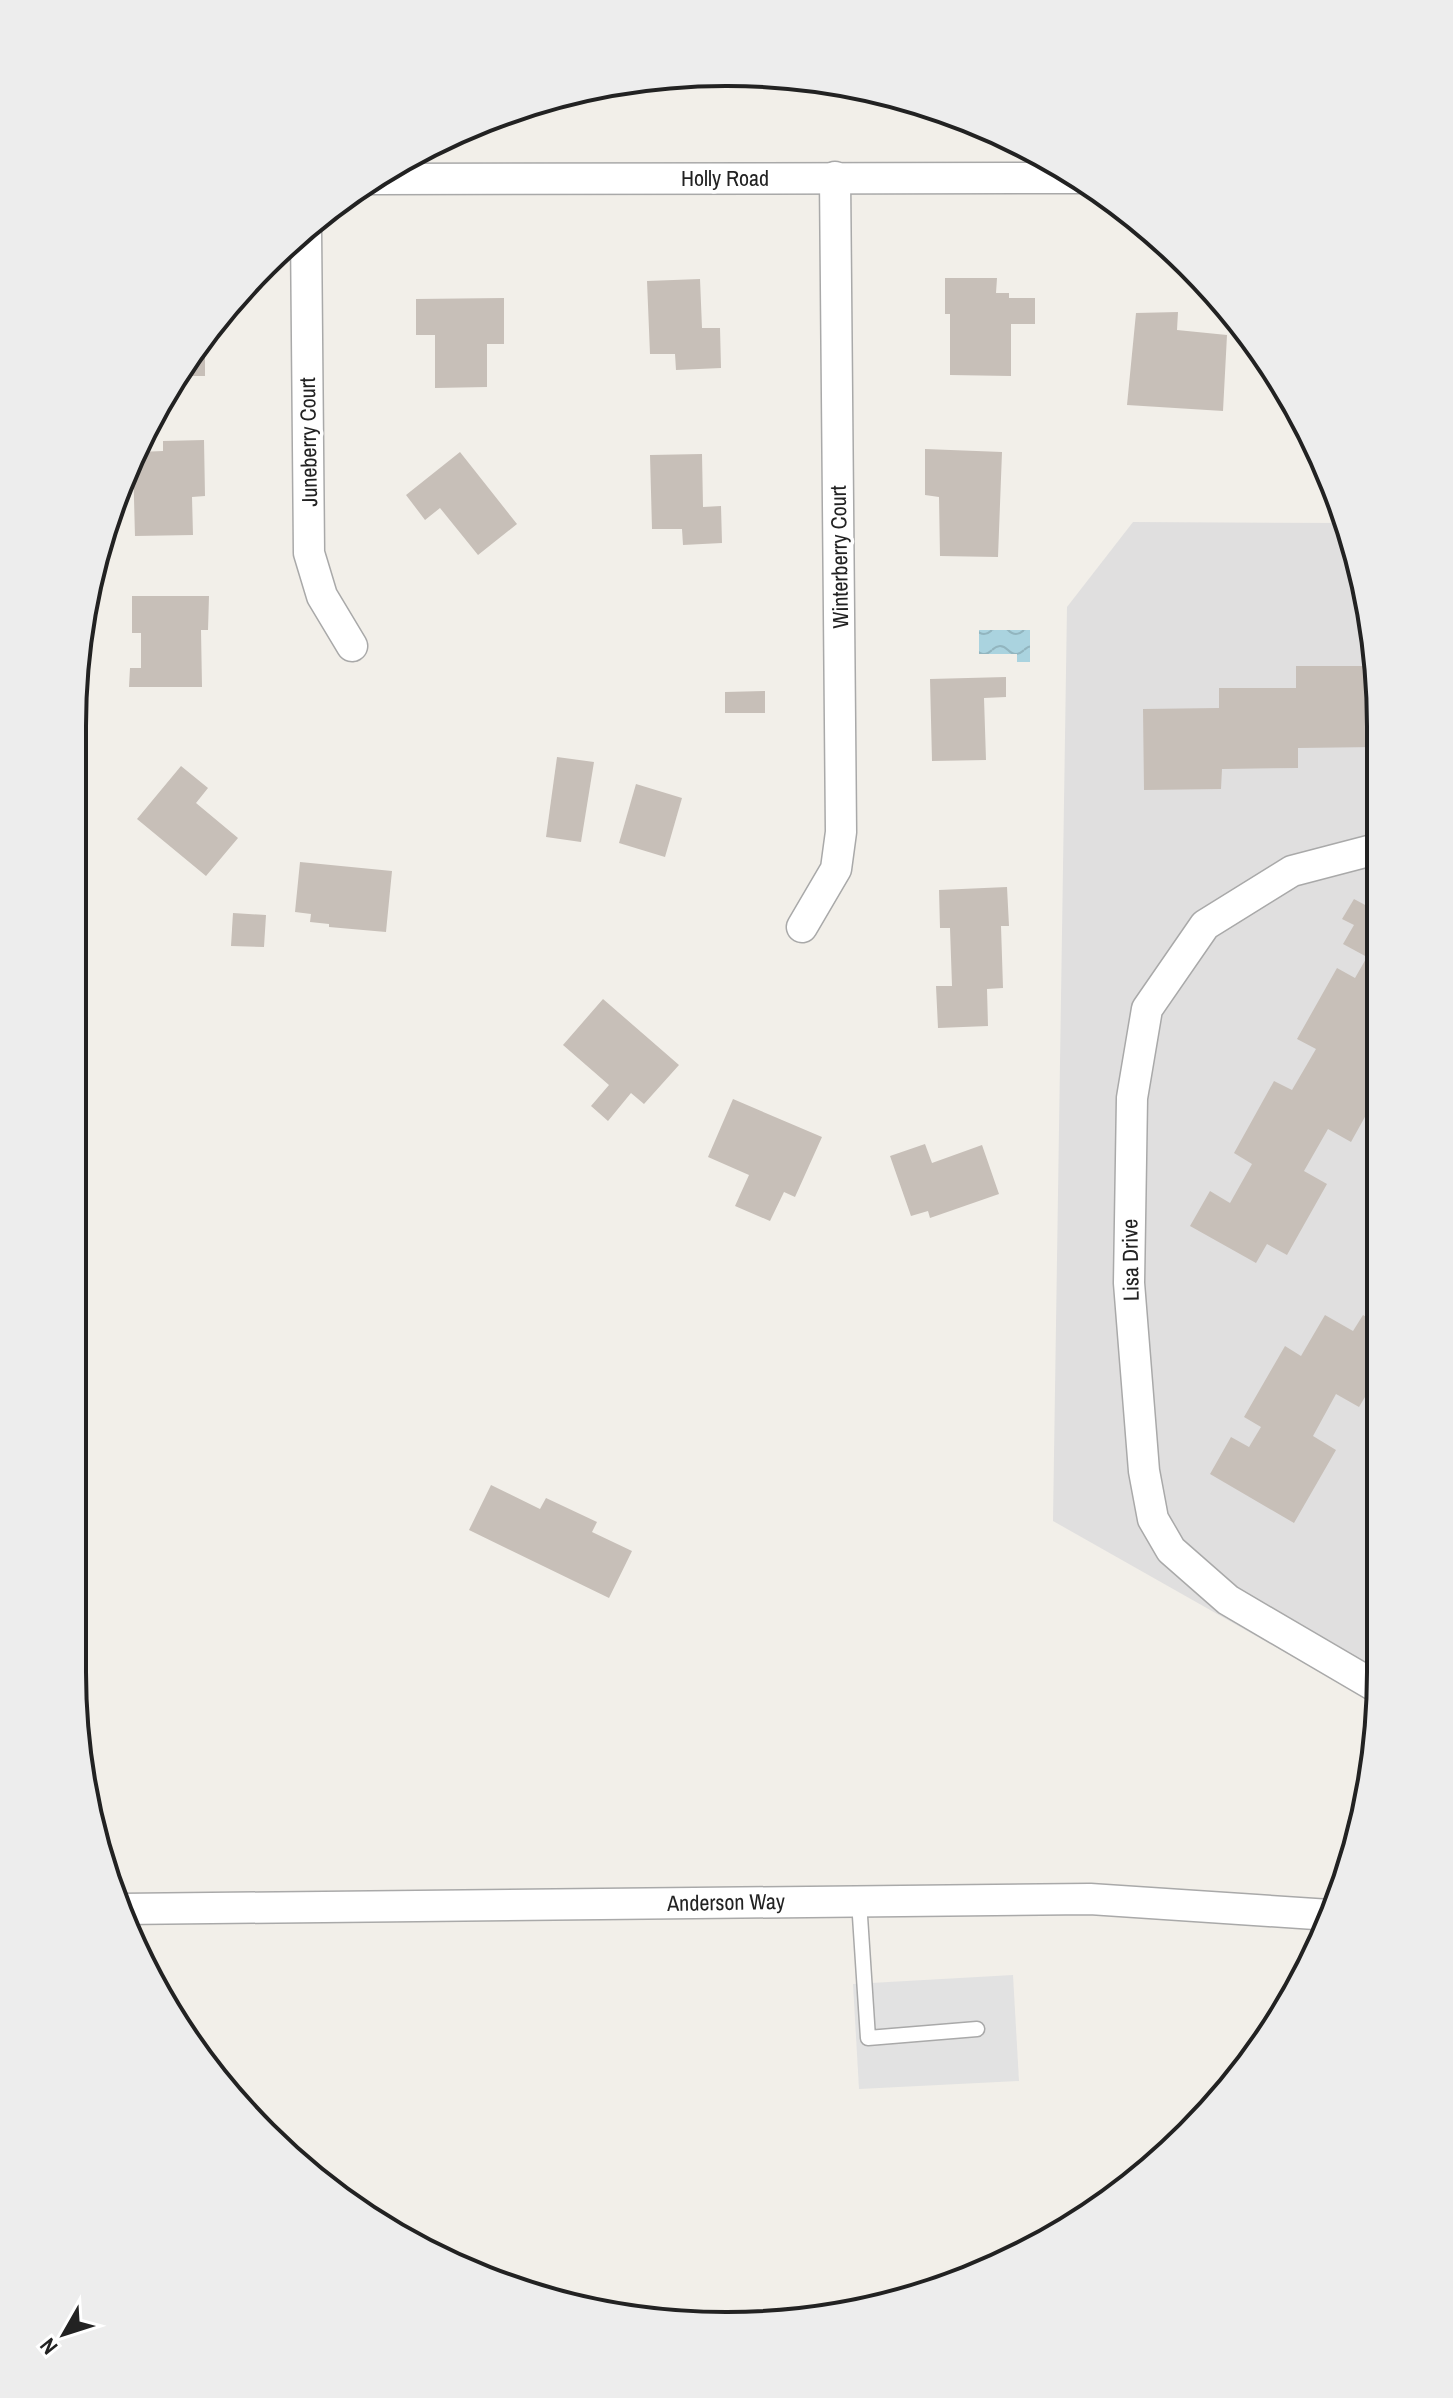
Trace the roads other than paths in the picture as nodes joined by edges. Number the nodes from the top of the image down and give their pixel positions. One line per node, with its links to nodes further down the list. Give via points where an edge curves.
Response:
1 (835, 177): 2 (street, Holly Road); 3 (street, Holly Road); 7 (street, Winterberry Court, via 841,832 836,869)
2 (1056, 178)
3 (395, 179)
4 (306, 243): 5 (street, Juneberry Court, via 309,553 322,596)
5 (352, 646)
6 (1367, 851): 8 (street, Lisa Drive, via 1292,871 1205,925 1147,1009 1132,1098 1129,1283 1144,1471 1153,1519 1171,1550 1228,1600)
7 (802, 927)
8 (1367, 1681)
9 (859, 1901): 10 (street, Anderson Way); 11 (street, Anderson Way, via 1090,1899); 12 (lane, via 868,2038)
10 (132, 1909)
11 (1319, 1914)
12 (977, 2029)

